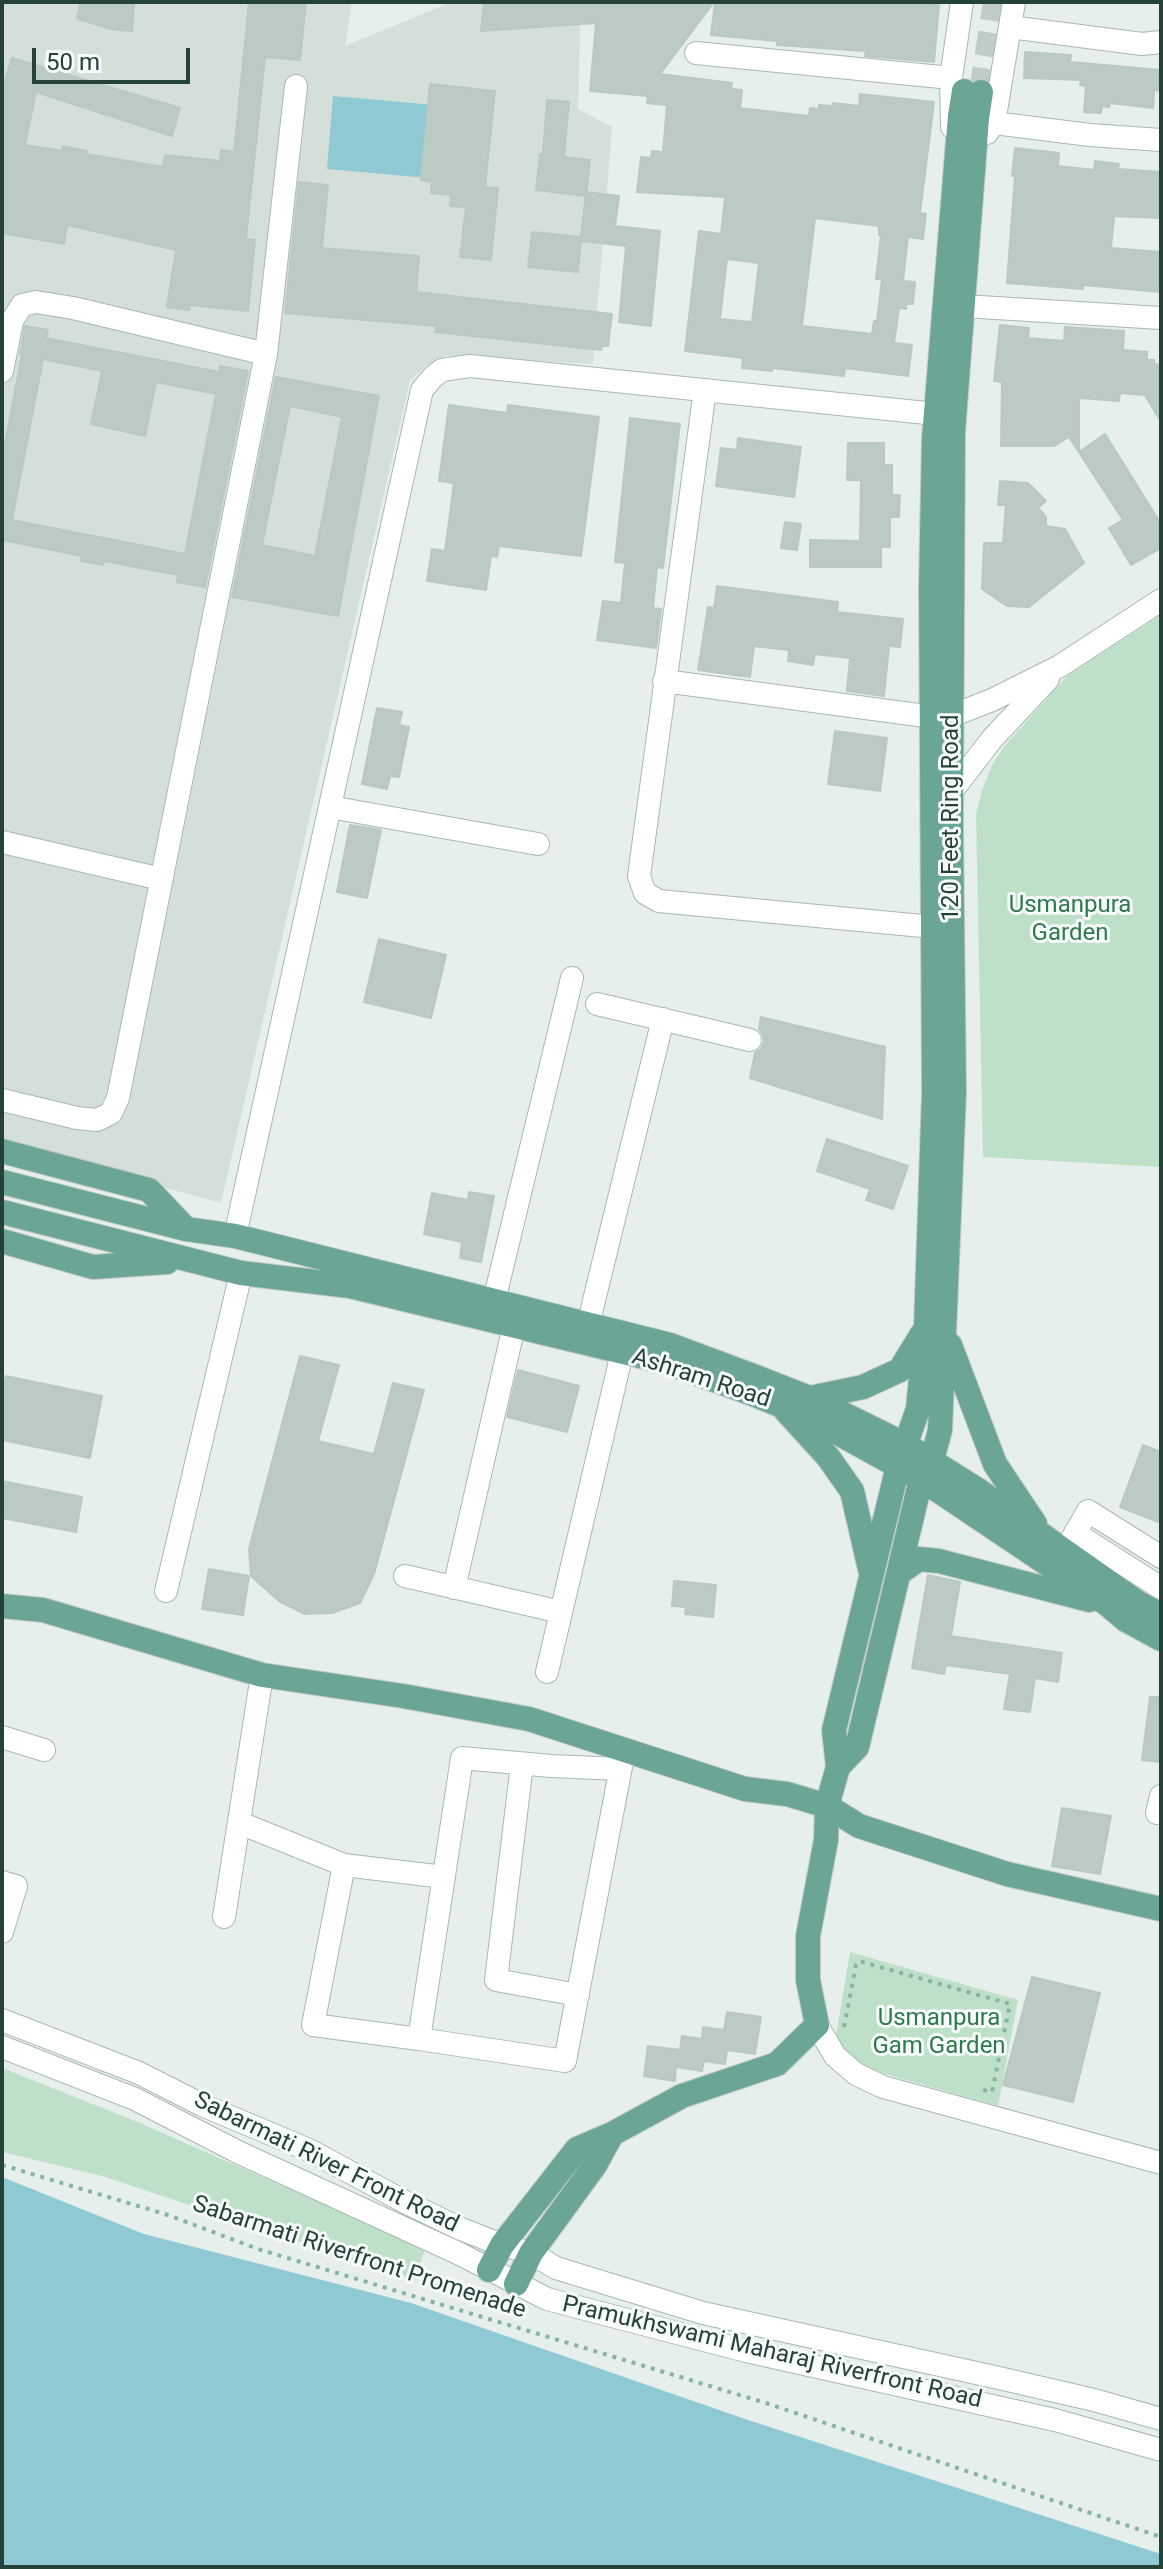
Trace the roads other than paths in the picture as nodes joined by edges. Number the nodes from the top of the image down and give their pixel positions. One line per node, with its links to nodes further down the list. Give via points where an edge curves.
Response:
1 (962, 2): 7 (street)
2 (1014, 2): 3 (street)
3 (1010, 27): 4 (street); 8 (street)
4 (1161, 42)
5 (696, 53): 7 (street)
6 (296, 86): 13 (street)
7 (965, 87): 10 (main road)
8 (994, 123): 9 (street); 10 (street)
9 (1161, 140)
10 (966, 151): 11 (main road, 120 Feet Ring Road); 16 (main road, 120 Feet Ring Road)
11 (963, 306): 12 (street); 20 (main road, 120 Feet Ring Road)
12 (1161, 318)
13 (266, 354): 14 (street, via 36,302 22,305 12,321); 25 (street)
14 (2, 371)
15 (705, 390): 16 (street); 19 (street); 22 (street, via 470,366 442,370 433,377 422,390)
16 (936, 414): 20 (main road, 120 Feet Ring Road, via 931,586)
17 (1161, 600): 18 (street)
18 (1060, 666): 20 (street, via 992,700); 21 (street)
19 (664, 681): 20 (street); 26 (street, via 639,876 645,893 659,901)
20 (942, 717): 21 (main road, 120 Feet Ring Road)
21 (942, 793): 26 (main road, 120 Feet Ring Road); 43 (main road, 120 Feet Ring Road, via 954,1093)
22 (330, 807): 24 (street); 36 (street)
23 (2, 842): 25 (street)
24 (538, 844)
25 (161, 879): 31 (street, via 111,1113 97,1120 77,1118)
26 (933, 927): 43 (main road, 120 Feet Ring Road)
27 (572, 978): 40 (street)
28 (597, 1004): 29 (street)
29 (663, 1019): 30 (street); 41 (street)
30 (750, 1040)
31 (2, 1100)
32 (2, 1151): 35 (main road, via 149,1190)
33 (2, 1182): 35 (main road, Ashram Road)
34 (2, 1212): 38 (main road, Ashram Road)
35 (186, 1229): 36 (main road, Ashram Road)
36 (235, 1236): 40 (main road, Ashram Road)
37 (2, 1241): 38 (main road, via 93,1267)
38 (185, 1260): 39 (main road, Ashram Road)
39 (241, 1273): 42 (main road, Ashram Road, via 350,1286); 57 (street)
40 (494, 1301): 41 (main road, Ashram Road)
41 (588, 1325): 45 (main road, Ashram Road, via 670,1345)
42 (514, 1326): 44 (main road, Ashram Road); 55 (street)
43 (935, 1329): 45 (main road, via 900,1370 863,1387); 47 (main road, 120 Feet Ring Road); 48 (main road, 120 Feet Ring Road, via 940,1430); 49 (main road, via 995,1464)
44 (622, 1353): 46 (main road, Ashram Road, via 665,1362); 60 (street)
45 (810, 1398): 47 (main road, Ashram Road)
46 (782, 1406): 47 (main road, Ashram Road); 53 (main road, via 852,1491)
47 (902, 1455): 48 (main road, Ashram Road); 53 (main road, 120 Feet Ring Road)
48 (926, 1469): 49 (main road, Ashram Road); 52 (main road, 120 Feet Ring Road); 58 (main road, Ashram Road)
49 (1042, 1534): 50 (main road, Ashram Road)
50 (1070, 1542): 51 (street, via 1088,1511); 56 (street); 61 (main road, Ashram Road, via 1137,1602)
51 (1161, 1557)
52 (899, 1573): 58 (main road, via 919,1559 939,1561); 69 (main road, 120 Feet Ring Road, via 857,1747)
53 (872, 1575): 69 (main road, 120 Feet Ring Road, via 834,1730)
54 (405, 1576): 55 (street)
55 (454, 1588): 60 (street)
56 (1161, 1588)
57 (166, 1591)
58 (1107, 1604): 62 (main road, Ashram Road)
59 (2, 1606): 64 (main road, via 43,1610)
60 (561, 1612): 63 (street)
61 (1161, 1615)
62 (1161, 1639)
63 (547, 1672)
64 (262, 1675): 67 (main road, via 529,1719); 71 (street)
65 (2, 1737): 66 (street)
66 (44, 1750)
67 (622, 1760): 68 (street); 70 (main road); 78 (street)
68 (522, 1764): 73 (street, via 462,1758); 78 (street, via 496,1980)
69 (838, 1767): 70 (main road)
70 (827, 1806): 75 (main road, via 859,1826 1007,1874); 80 (main road, via 808,1936 808,1980)
71 (240, 1823): 72 (street); 76 (street)
72 (344, 1865): 73 (street); 81 (street, via 313,2025)
73 (444, 1877): 81 (street)
74 (2, 1882): 77 (street, via 16,1886)
75 (1161, 1909)
76 (224, 1917)
77 (2, 1932)
78 (578, 1995): 81 (street, via 565,2061)
79 (2, 2020): 85 (street, Sabarmati River Front Road, via 139,2073)
80 (817, 2025): 83 (main road, via 777,2064 682,2096); 84 (street, via 835,2056 883,2087)
81 (419, 2039)
82 (2, 2047): 87 (street, Pramukhswami Maharaj Riverfront Road, via 135,2099)
83 (612, 2134): 85 (main road, via 577,2149); 86 (main road)
84 (1161, 2163)
85 (502, 2245): 86 (street, Sabarmati River Front Road); 87 (main road)
86 (531, 2253): 88 (main road); 89 (street, Sabarmati River Front Road, via 556,2268 703,2313)
87 (489, 2270): 88 (street, Pramukhswami Maharaj Riverfront Road)
88 (516, 2284): 90 (street, Pramukhswami Maharaj Riverfront Road, via 547,2299 746,2351 1055,2420)
89 (1161, 2419)
90 (1161, 2450)

